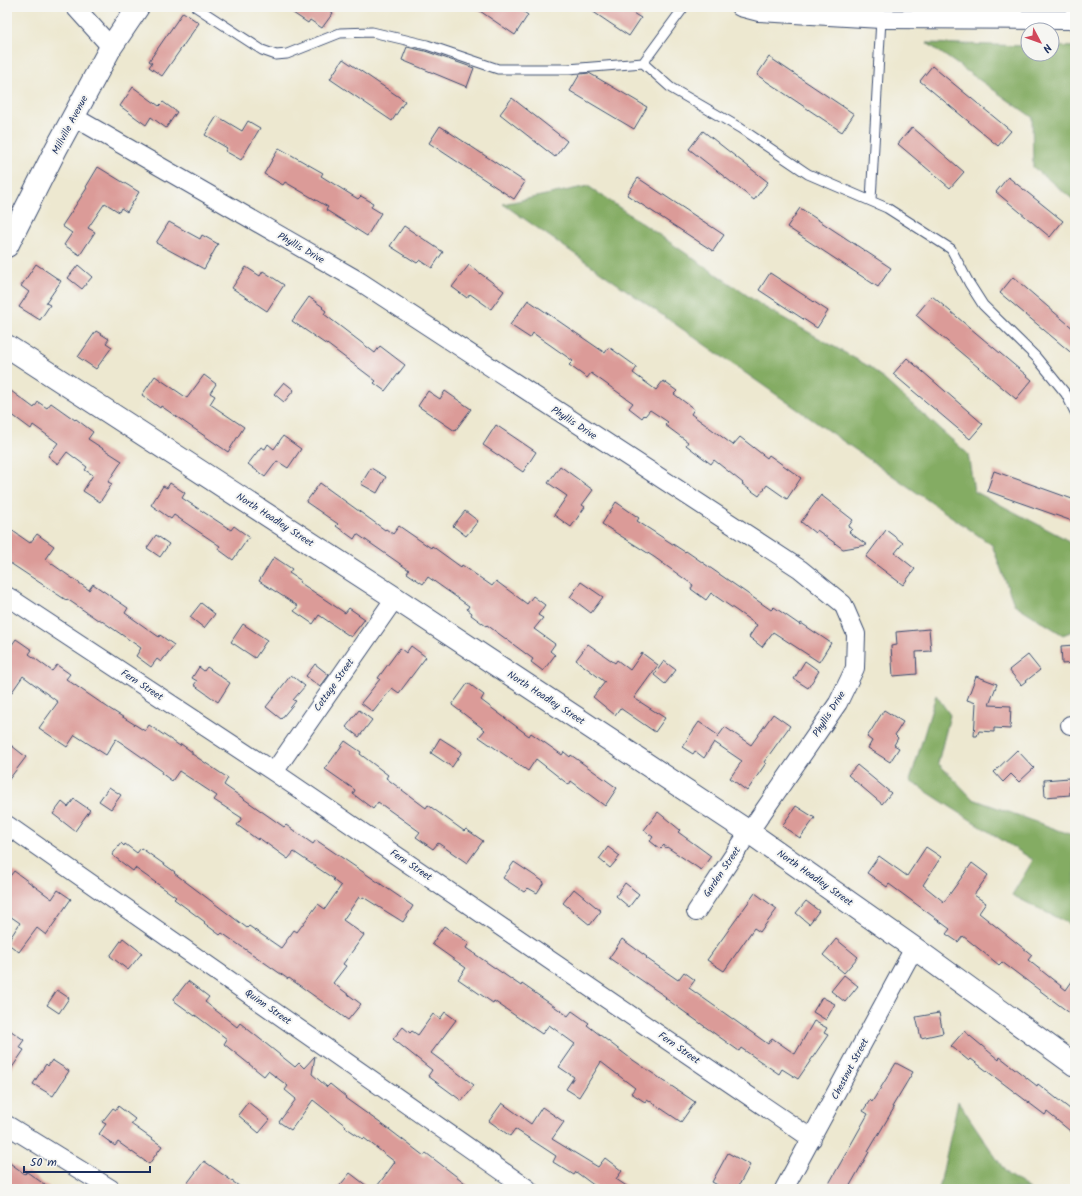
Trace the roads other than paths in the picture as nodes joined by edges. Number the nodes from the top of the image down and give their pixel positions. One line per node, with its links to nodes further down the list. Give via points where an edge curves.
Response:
1 (75, 7): 8 (street)
2 (138, 7): 8 (street, Millville Avenue)
3 (196, 7): 9 (lane, via 262,50 276,55 288,54 340,33 372,32 427,45 498,69 568,69)
4 (684, 7): 9 (lane)
5 (740, 7): 6 (street, via 759,12)
6 (881, 13): 7 (street); 11 (lane)
7 (1075, 20)
8 (111, 47): 10 (street, Millville Avenue)
9 (643, 64): 11 (lane, via 671,88 740,128 808,174)
10 (74, 117): 12 (street, Millville Avenue); 19 (street, Phyllis Drive, via 359,281 800,569 843,604 856,634 855,668 838,703)
11 (871, 200): 14 (lane, via 951,249 983,305 1036,357 1066,394)
12 (7, 246)
13 (7, 346): 16 (street, North Hoadley Street)
14 (1075, 412)
15 (7, 596): 17 (street, Fern Street)
16 (395, 598): 17 (street, Cottage Street); 19 (street, North Hoadley Street)
17 (274, 772): 24 (street, Fern Street)
18 (7, 825): 26 (street, Quinn Street)
19 (749, 832): 20 (street, Garden Street); 21 (street, North Hoadley Street)
20 (696, 912)
21 (914, 948): 22 (street, North Hoadley Street); 24 (street, Chestnut Street)
22 (1075, 1065)
23 (7, 1125): 25 (street)
24 (812, 1139): 27 (street, Chestnut Street)
25 (111, 1189)
26 (528, 1189)
27 (784, 1189)

